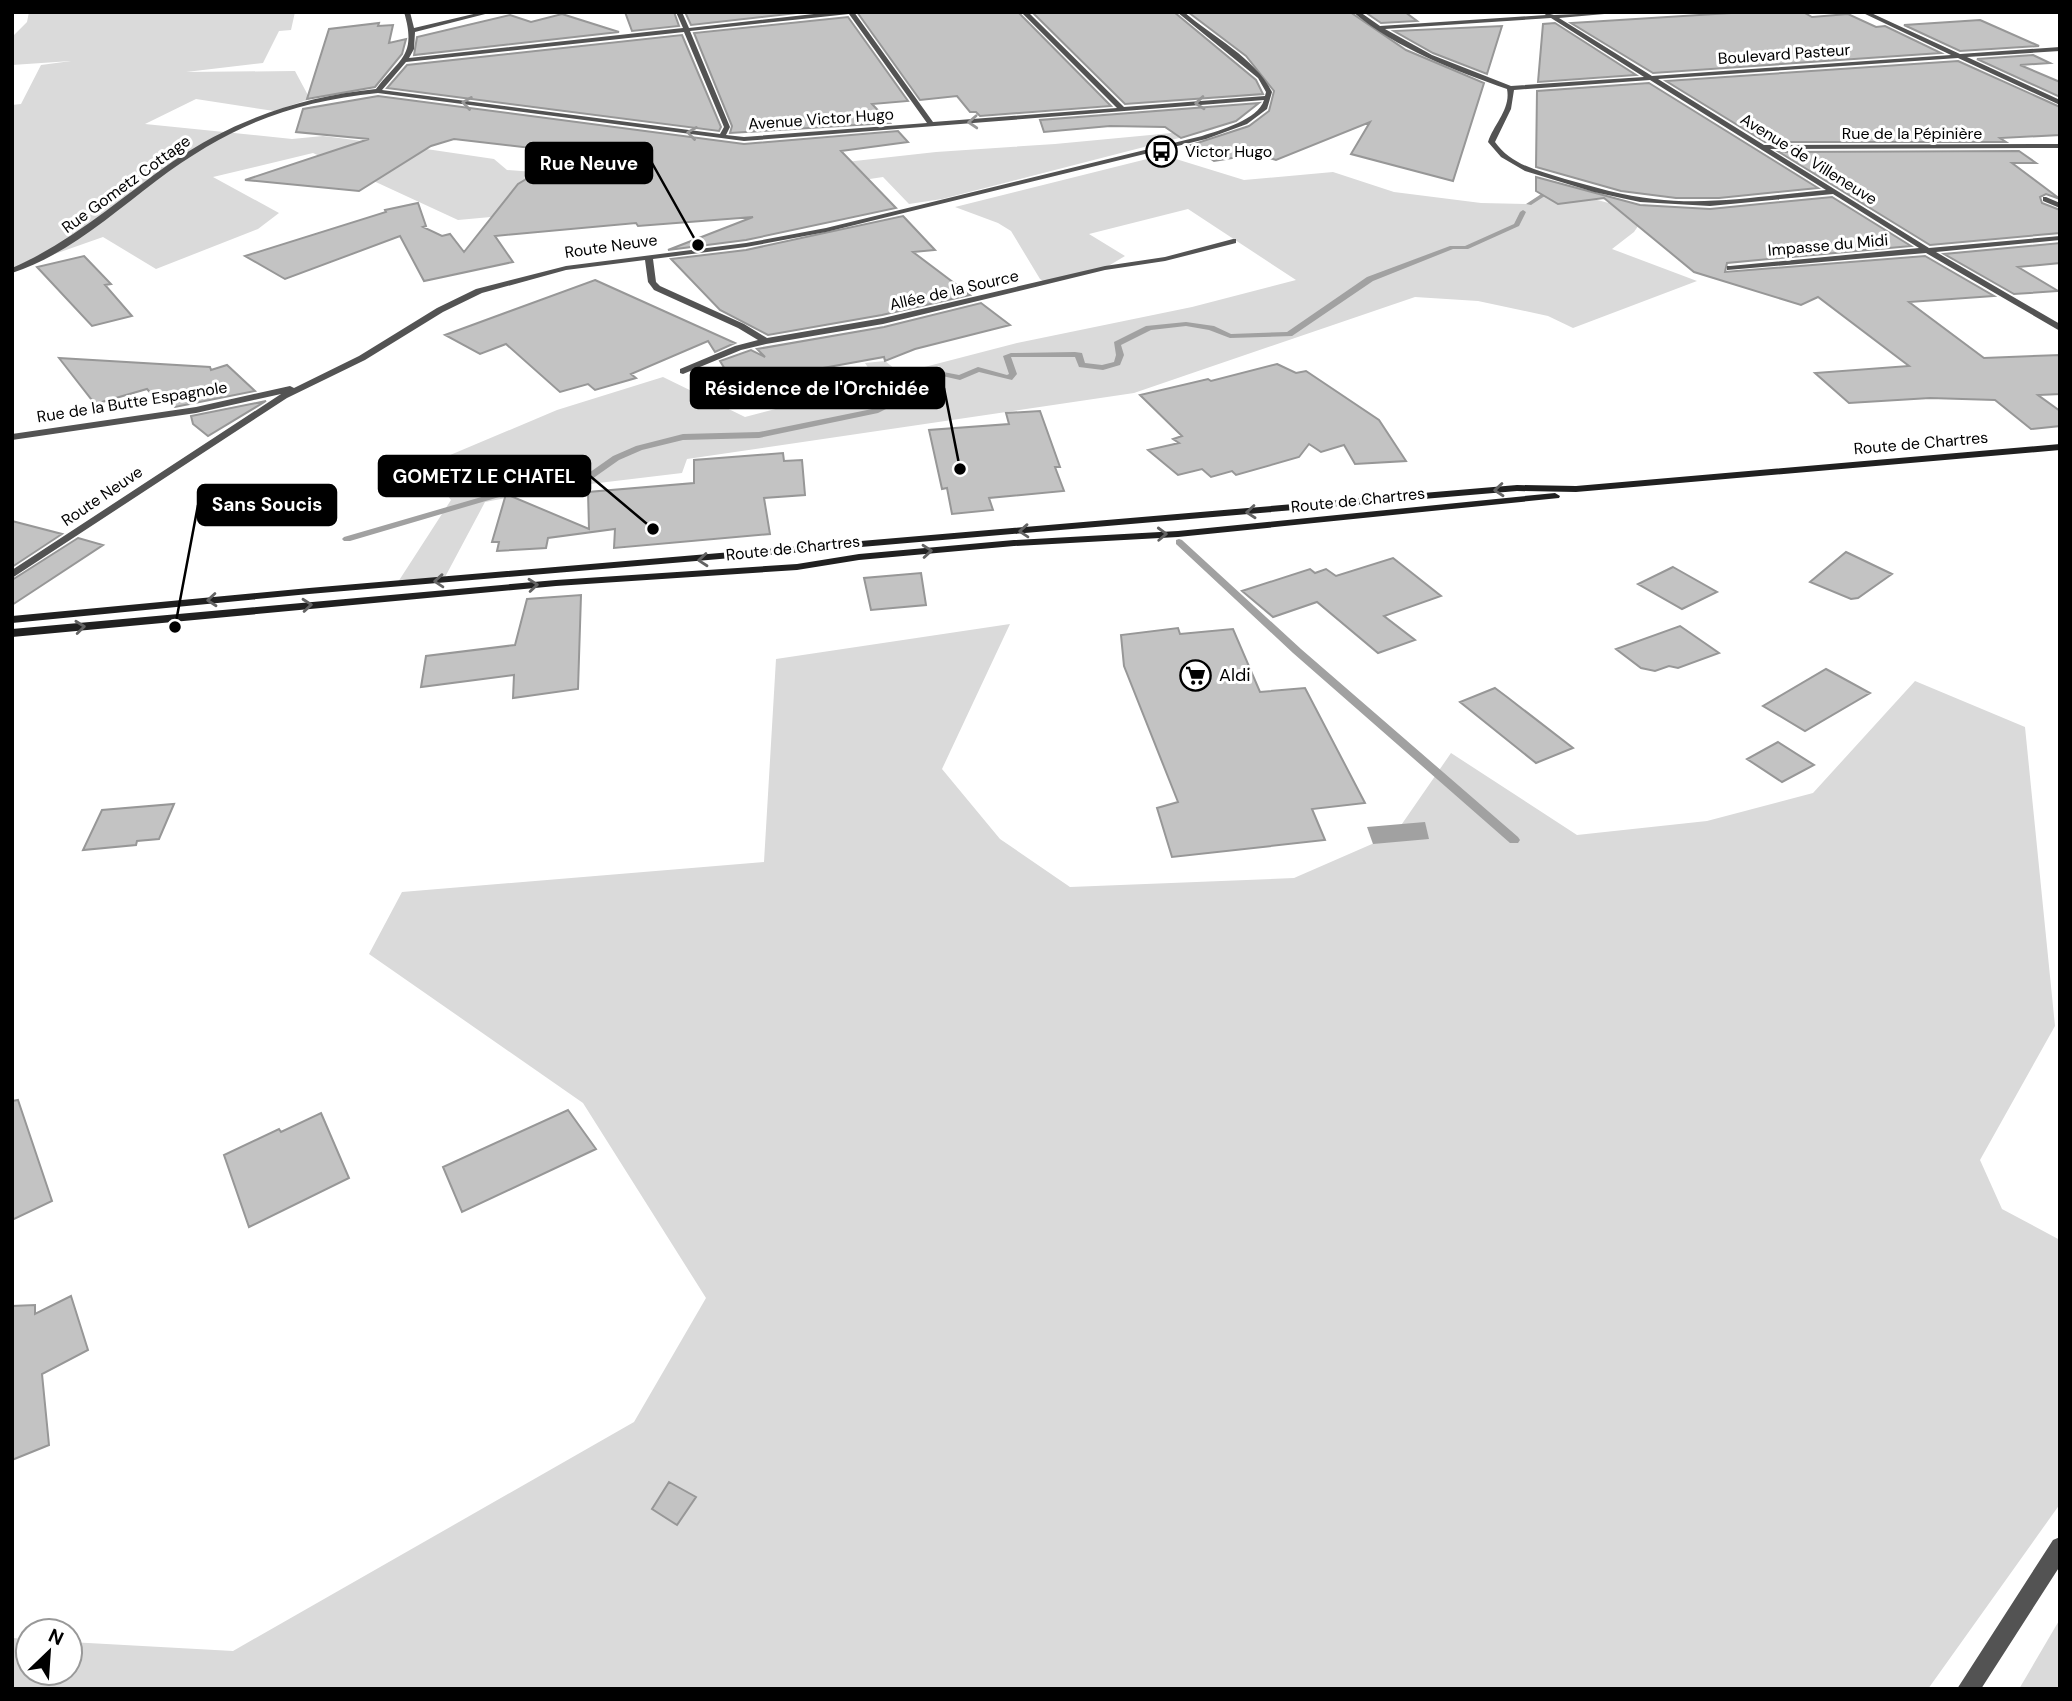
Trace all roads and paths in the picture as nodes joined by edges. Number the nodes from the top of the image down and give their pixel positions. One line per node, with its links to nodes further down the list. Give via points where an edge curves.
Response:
1 (407, 12): 13 (street)
2 (490, 12): 13 (street)
3 (679, 12): 14 (street)
4 (850, 12): 14 (street); 26 (street)
5 (1024, 12): 25 (street)
6 (1181, 12): 23 (street, via 1257,69 1268,85)
7 (1356, 12): 12 (street)
8 (1545, 12): 11 (street, Avenue de Villeneuve)
9 (1624, 12): 11 (street)
10 (1864, 12): 16 (street)
11 (1552, 17): 12 (street); 18 (street, Avenue de Villeneuve)
12 (1377, 28): 19 (street)
13 (414, 30): 17 (street)
14 (687, 30): 17 (street); 27 (street, via 727,127)
15 (2060, 49): 16 (street, Boulevard Pasteur)
16 (1959, 56): 18 (street, Boulevard Pasteur); 21 (street)
17 (407, 60): 20 (street)
18 (1651, 78): 19 (street, Boulevard Pasteur); 29 (street, Avenue de Villeneuve)
19 (1510, 88): 30 (street, via 1509,105 1491,142 1497,152 1512,163 1567,181 1671,203)
20 (378, 91): 27 (street, Avenue Victor Hugo, one-way to 20); 38 (street, Rue Gometz Cottage, via 298,102 239,126 173,165 67,245)
21 (2040, 93): 22 (street); 24 (street)
22 (2060, 94)
23 (1268, 97): 25 (street, Avenue Victor Hugo, one-way to 25); 36 (street, Route Neuve, via 1251,120 1204,138 826,230)
24 (2060, 103)
25 (1123, 110): 26 (street, Avenue Victor Hugo, one-way to 26)
26 (931, 124): 27 (street, Avenue Victor Hugo, via 759,139)
27 (722, 137)
28 (2060, 146): 29 (street, Rue de la Pépinière)
29 (1765, 147): 30 (street, Avenue de Villeneuve)
30 (1834, 192): 35 (street, Avenue de Villeneuve)
31 (2046, 199): 32 (street)
32 (2060, 206)
33 (2060, 238): 35 (street, Impasse du Midi)
34 (1233, 241): 40 (street, Allée de la Source, via 850,328)
35 (1927, 250): 37 (street, Impasse du Midi); 39 (street, Avenue de Villeneuve)
36 (649, 256): 40 (street, via 657,288); 42 (street, Route Neuve, via 566,268 480,291 362,358)
37 (1730, 268)
38 (12, 271)
39 (2060, 328)
40 (766, 341): 41 (street, Allée de la Source)
41 (683, 371)
42 (298, 388): 43 (street, Rue de la Butte Espagnole, via 177,414); 46 (street, Route Neuve)
43 (12, 437)
44 (2060, 447): 45 (main road, Route de Chartres)
45 (1576, 489): 47 (main road, Route de Chartres, one-way to 47, via 1517,488 906,539); 48 (main road, Route de Chartres, one-way to 45, via 1014,543 1178,534 1558,496)
46 (12, 575)
47 (12, 620)
48 (12, 634)
49 (2060, 1548): 50 (street)
50 (1968, 1689)

